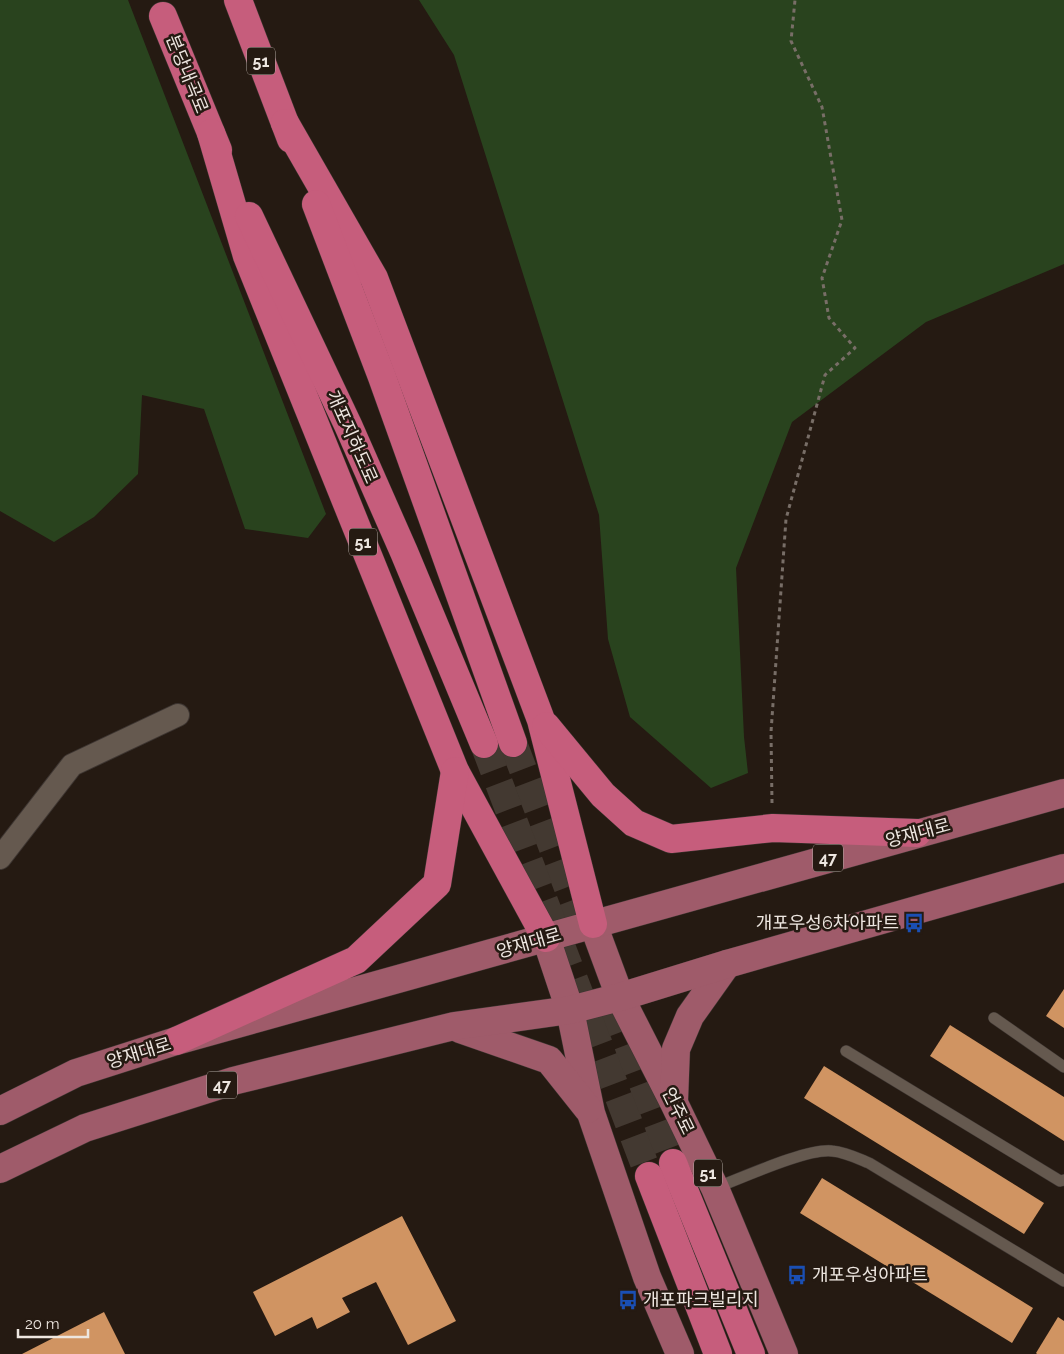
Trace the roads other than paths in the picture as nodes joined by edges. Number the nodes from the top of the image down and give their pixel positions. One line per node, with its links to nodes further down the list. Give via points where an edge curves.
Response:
1 (238, 0): 3 (highway, 51)
2 (162, 16): 4 (highway, 분당내곡로 / 51)
3 (284, 123): 6 (highway, 51, via 374,278); 7 (highway, 51, via 382,377)
4 (211, 133): 8 (highway, 개포지하도로, via 352,434); 9 (highway, 51, via 247,256)
5 (178, 715): 12 (street, via 72,765)
6 (541, 720): 11 (highway, via 603,795 634,823 671,839 773,828); 14 (highway, 51)
7 (513, 743)
8 (484, 744)
9 (455, 771): 15 (highway, 51); 21 (highway, via 437,884 356,960)
10 (1064, 793): 11 (main road, 양재대로 / 47)
11 (917, 833): 14 (main road, 양재대로 / 47)
12 (0, 858)
13 (1064, 868): 16 (main road, 47)
14 (593, 924): 15 (main road, 양재대로 / 47); 17 (main road, 언주로 / 51)
15 (546, 938): 18 (main road); 21 (main road, 양재대로 / 47)
16 (728, 964): 17 (main road, 47); 24 (main road, via 690,1016 676,1049)
17 (620, 997): 18 (main road, 47); 24 (main road, 언주로 / 51)
18 (570, 1010): 20 (main road, 47); 26 (main road)
19 (994, 1018): 23 (lane)
20 (454, 1026): 26 (main road, via 549,1060); 28 (main road, 47, via 224,1084 85,1128)
21 (176, 1041): 25 (main road, 양재대로 / 47, via 76,1073)
22 (846, 1051): 30 (lane, via 1060,1181)
23 (1064, 1067)
24 (674, 1103): 31 (main road, 언주로 / 51)
25 (0, 1111)
26 (591, 1113): 33 (main road, via 647,1277)
27 (673, 1162): 35 (highway, 51)
28 (0, 1169)
29 (649, 1176): 34 (highway)
30 (1064, 1180)
31 (715, 1188): 32 (lane, via 818,1152 849,1155 869,1163); 36 (main road, 언주로 / 51)
32 (1064, 1280)
33 (680, 1354)
34 (718, 1354)
35 (752, 1354)
36 (784, 1354)

